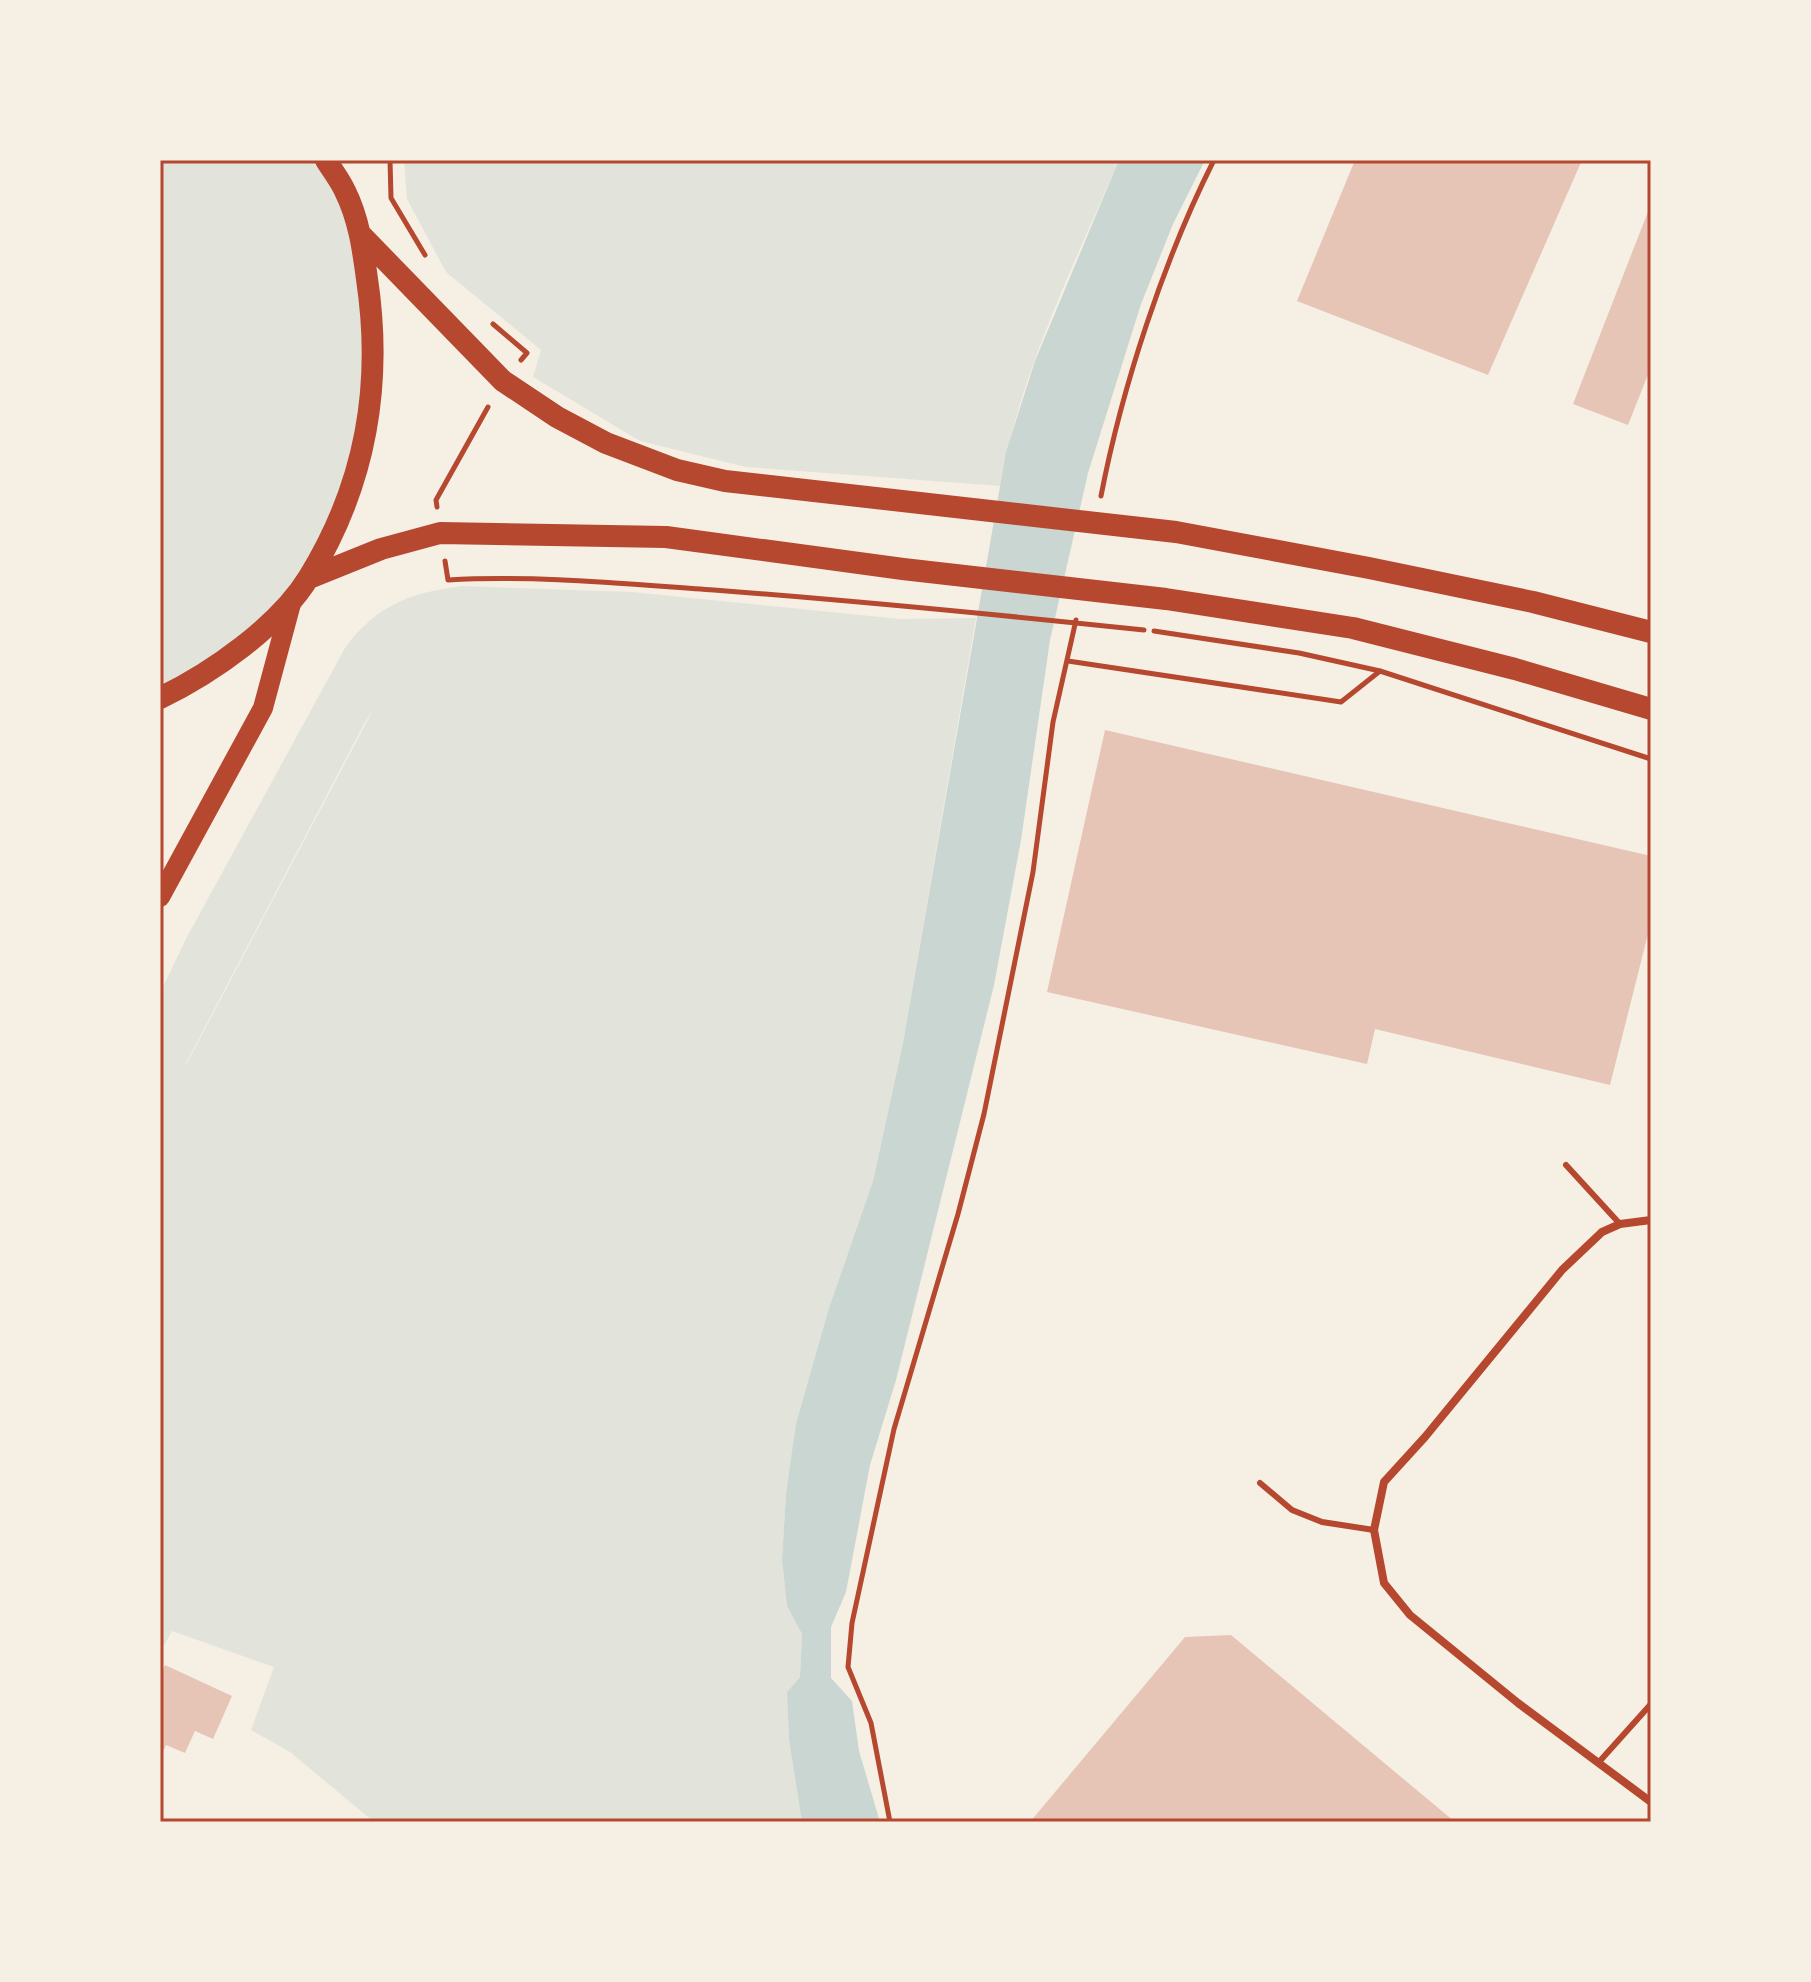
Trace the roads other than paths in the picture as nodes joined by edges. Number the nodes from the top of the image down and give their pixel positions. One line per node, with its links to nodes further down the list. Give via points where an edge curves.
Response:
1 (326, 160): 3 (highway)
2 (344, 160): 3 (highway)
3 (346, 192): 4 (highway)
4 (361, 235): 5 (highway, via 374,341 369,419 336,526); 7 (highway, via 503,381 606,443 677,470 725,481 1176,532 1503,596)
5 (309, 578): 6 (highway); 9 (highway, via 381,549 440,533 666,537 1166,599 1353,628)
6 (292, 600): 8 (highway, via 231,655); 10 (main road, via 263,708)
7 (1651, 632)
8 (160, 698)
9 (1651, 709)
10 (160, 897)
11 (1566, 1165): 13 (lane)
12 (1651, 1220): 13 (street)
13 (1620, 1224): 15 (street, via 1602,1232 1562,1270 1384,1482)
14 (1260, 1483): 15 (lane, via 1292,1510 1322,1522)
15 (1374, 1530): 17 (street, via 1384,1583 1410,1615)
16 (1651, 1704): 17 (lane)
17 (1599, 1762): 18 (street)
18 (1651, 1802)

